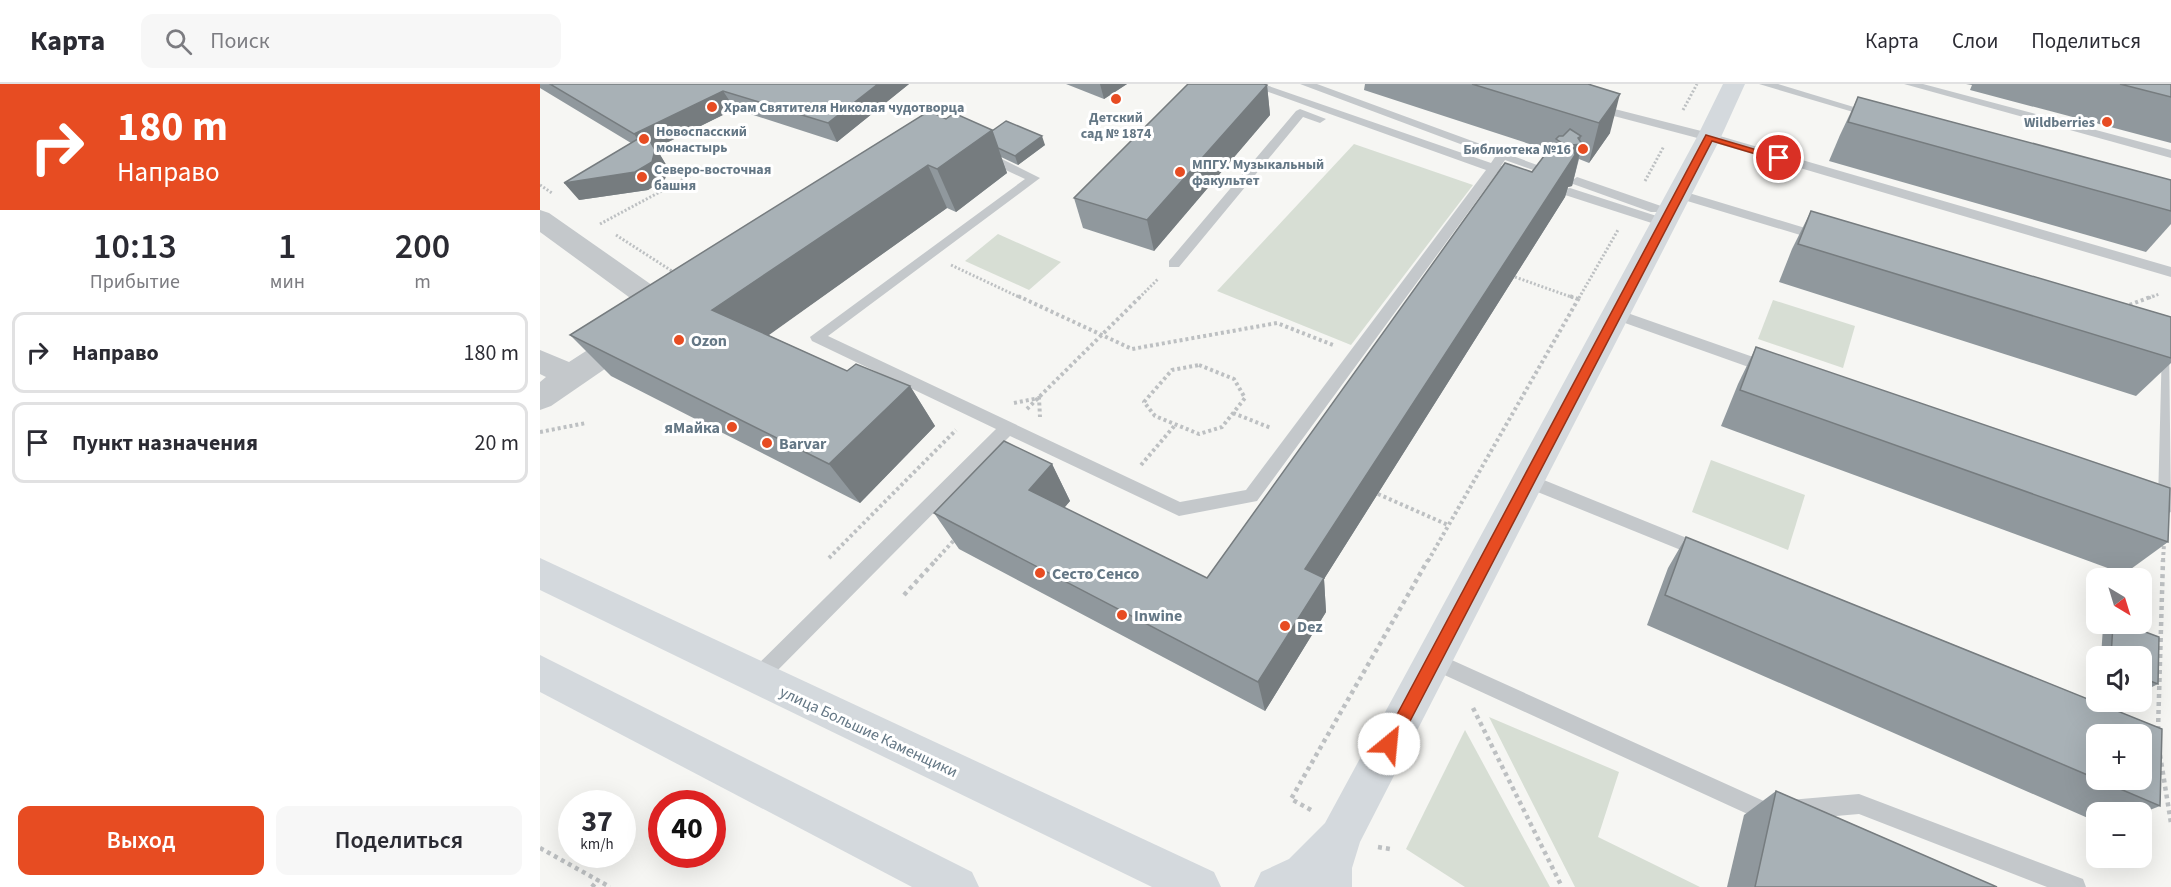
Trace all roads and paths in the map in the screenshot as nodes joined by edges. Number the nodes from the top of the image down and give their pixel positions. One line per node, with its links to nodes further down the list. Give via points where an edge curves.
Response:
1 (1252, 84): 10 (lane)
2 (1306, 84): 15 (lane)
3 (1697, 84): 11 (path)
4 (1734, 84): 12 (street)
5 (1765, 84): 9 (lane)
6 (1910, 84): 7 (lane)
7 (1948, 89): 14 (lane)
8 (1585, 105): 11 (lane)
9 (1890, 119)
10 (1373, 127): 15 (lane); 26 (lane, via 1347,126 1300,113)
11 (1673, 130): 12 (lane); 21 (path)
12 (1709, 137): 22 (street); 27 (lane)
13 (976, 152): 25 (lane, via 1034,178)
14 (2171, 154)
15 (1498, 161): 17 (lane); 37 (lane)
16 (697, 172): 29 (path, via 600,224)
17 (1549, 179)
18 (540, 185): 20 (path)
19 (1574, 187): 21 (lane)
20 (560, 198)
21 (1631, 206): 22 (lane); 31 (path)
22 (1670, 210): 24 (lane); 34 (street)
23 (544, 227): 33 (street)
24 (1836, 242)
25 (928, 255): 35 (path); 42 (lane, via 817,337)
26 (1174, 264): 35 (path)
27 (2171, 272)
28 (1515, 277): 31 (path)
29 (702, 290): 33 (lane)
30 (2161, 293): 32 (path)
31 (1578, 299): 54 (path)
32 (2120, 308)
33 (669, 311): 40 (street)
34 (1616, 314): 39 (lane); 49 (street)
35 (1100, 335): 37 (path, via 1132,349 1277,323); 46 (path)
36 (2150, 339): 53 (lane, via 2171,345)
37 (1356, 354): 48 (lane)
38 (540, 361): 40 (street)
39 (1788, 375)
40 (570, 376): 41 (street)
41 (540, 398)
42 (974, 412): 46 (lane); 57 (path)
43 (1233, 412): 45 (path, via 1221,427 1199,434); 45 (path, via 1245,398 1234,379 1199,365 1172,370 1144,402 1155,416); 48 (path)
44 (586, 423): 47 (path)
45 (1176, 424): 50 (path)
46 (1008, 428): 50 (lane); 62 (lane)
47 (540, 432)
48 (1294, 438): 50 (lane, via 1251,496 1179,509)
49 (1529, 481): 56 (lane); 60 (street)
50 (1124, 484)
51 (1378, 494): 54 (path)
52 (2145, 500): 53 (lane)
53 (2166, 507): 64 (path)
54 (1448, 525): 66 (path)
55 (957, 536): 59 (path)
56 (1716, 557)
57 (829, 558)
58 (540, 573): 62 (street, улица Большие Каменщики)
59 (904, 595)
60 (1434, 661): 68 (street); 78 (lane, via 1765,812 1859,804)
61 (540, 673): 73 (street)
62 (757, 678): 74 (street, улица Большие Каменщики)
63 (1472, 705): 77 (path)
64 (2157, 737)
65 (2159, 748): 67 (path)
66 (1291, 799)
67 (2171, 823)
68 (1341, 835): 75 (street, via 1317,865); 76 (street)
69 (540, 848): 70 (path)
70 (598, 880): 71 (path); 72 (path)
71 (592, 887)
72 (610, 887)
73 (957, 887)
74 (1199, 887)
75 (1276, 887)
76 (1330, 887)
77 (1562, 887)
78 (2075, 887)

